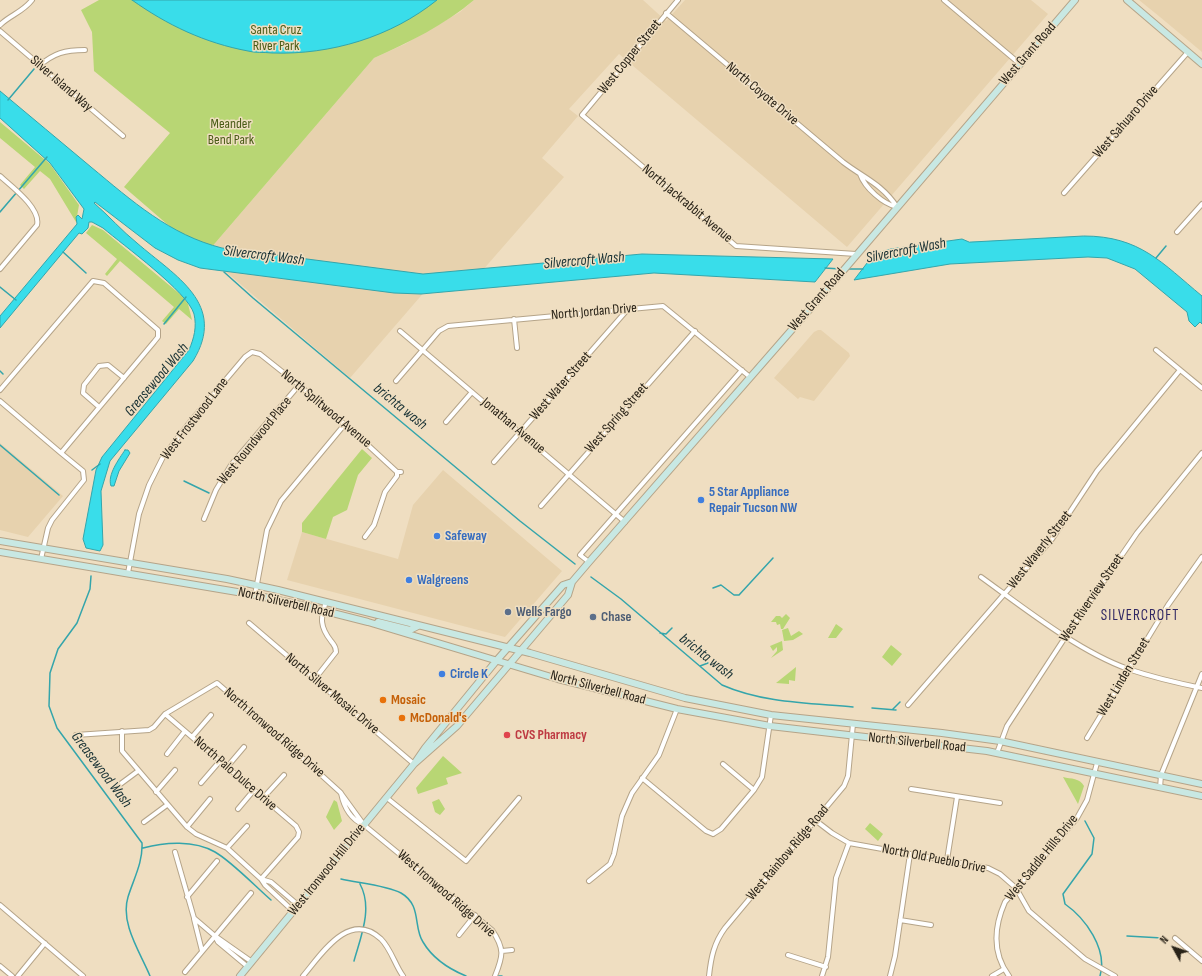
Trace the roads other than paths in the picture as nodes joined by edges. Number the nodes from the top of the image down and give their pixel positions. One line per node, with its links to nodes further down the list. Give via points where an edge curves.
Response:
1 (32, 0): 7 (street, via 27,7)
2 (678, 0): 6 (street, West Copper Street)
3 (944, 0): 11 (street)
4 (1075, 0): 11 (main road, West Grant Road)
5 (1127, 0): 10 (main road)
6 (666, 13): 14 (street, West Copper Street); 16 (street, North Coyote Drive)
7 (0, 25)
8 (0, 31): 13 (street, Silver Island Way)
9 (85, 50): 13 (street, via 63,50)
10 (1188, 52): 12 (main road); 18 (street, West Sahuaro Drive)
11 (1020, 64): 20 (main road, West Grant Road)
12 (1202, 64)
13 (39, 66): 15 (street, Silver Island Way)
14 (582, 115): 22 (street, North Jackrabbit Avenue, via 736,246)
15 (123, 136)
16 (860, 174): 20 (street, North Coyote Drive, via 865,175 890,195); 20 (street, North Coyote Drive, via 863,183 890,205)
17 (0, 176): 23 (street, via 24,197 39,222)
18 (1064, 193)
19 (1202, 204): 21 (street)
20 (897, 207): 22 (main road, West Grant Road)
21 (1176, 232)
22 (855, 256): 34 (main road, West Grant Road)
23 (0, 269)
24 (628, 309): 25 (street, North Jordan Drive); 27 (street, North Jordan Drive, via 663,306); 45 (street, West Water Street)
25 (514, 319): 28 (street); 30 (street, North Jordan Drive, via 448,326 439,330)
26 (400, 331): 30 (street, Jonathan Avenue)
27 (694, 331): 32 (street, North Jordan Drive); 49 (street, West Spring Street)
28 (516, 348)
29 (253, 350): 37 (street, North Splitwood Avenue); 61 (street, West Frostwood Lane, via 190,422 163,458 149,485 139,514)
30 (421, 350): 36 (street, North Jordan Drive); 40 (street, Jonathan Avenue)
31 (1156, 350): 33 (street)
32 (742, 370): 34 (street, North Jordan Drive); 51 (street)
33 (1180, 370): 38 (street); 66 (street, West Waverly Street, via 1097,471 1052,539)
34 (750, 377): 53 (main road, West Grant Road)
35 (124, 378): 39 (street, via 160,334 155,326 95,278); 42 (street); 42 (street, via 108,365 99,366 84,385 83,393)
36 (396, 381)
37 (299, 385): 44 (street, North Splitwood Avenue); 52 (street, West Roundwood Place, via 231,465 216,490)
38 (1202, 388)
39 (0, 390)
40 (472, 392): 43 (street); 45 (street, Jonathan Avenue)
41 (0, 401): 47 (street)
42 (99, 407): 47 (street)
43 (446, 422)
44 (345, 424): 54 (street, North Splitwood Avenue, via 399,472 385,492 374,525); 65 (street, via 280,501 267,530)
45 (521, 433): 48 (street, West Water Street); 49 (street, Jonathan Avenue)
46 (1202, 452): 73 (street, West Riverview Street, via 1136,533)
47 (61, 453): 56 (street, via 83,471 84,476 82,483 52,520)
48 (494, 462)
49 (569, 474): 50 (street, West Spring Street); 51 (street, Jonathan Avenue)
50 (541, 506)
51 (616, 514): 53 (street, Jonathan Avenue); 60 (street, via 580,555)
52 (204, 519)
53 (624, 522): 60 (main road, West Grant Road)
54 (365, 537)
55 (0, 541): 56 (main road, North Silverbell Road)
56 (43, 548): 59 (street); 61 (main road, North Silverbell Road)
57 (0, 552): 59 (main road, North Silverbell Road)
58 (1202, 557): 78 (street, West Linden Street)
59 (41, 559): 62 (main road, North Silverbell Road)
60 (589, 562): 64 (main road, West Grant Road)
61 (130, 563): 62 (street, West Frostwood Lane); 65 (main road, North Silverbell Road)
62 (128, 573): 67 (main road, North Silverbell Road)
63 (981, 577): 66 (street)
64 (572, 582): 74 (main road, West Grant Road, via 563,585); 75 (main road, West Grant Road, via 568,595)
65 (256, 585): 67 (street); 68 (main road, North Silverbell Road)
66 (1005, 594): 73 (street); 85 (street, West Waverly Street)
67 (255, 595): 69 (main road, North Silverbell Road)
68 (326, 602): 69 (street); 72 (main road, North Silverbell Road)
69 (323, 611): 70 (main road, North Silverbell Road); 80 (street, via 322,627 336,647 336,652)
70 (368, 622): 72 (main road, via 410,630); 76 (main road, North Silverbell Road)
71 (249, 624): 80 (street, North Silver Mosaic Drive)
72 (418, 626): 74 (main road, North Silverbell Road)
73 (1066, 636): 78 (street); 98 (street, West Riverview Street, via 1007,726)
74 (508, 648): 75 (main road, North Silverbell Road); 76 (main road, West Grant Road)
75 (521, 651): 77 (main road, West Grant Road); 81 (main road, North Silverbell Road)
76 (497, 660): 77 (main road, North Silverbell Road); 104 (main road, West Ironwood Hill Drive)
77 (510, 664): 84 (main road, North Silverbell Road); 104 (main road, West Ironwood Hill Drive, via 457,726)
78 (1128, 669): 82 (street); 97 (street, West Linden Street)
79 (1202, 674): 82 (street)
80 (314, 680): 104 (street, North Silver Mosaic Drive)
81 (646, 686): 84 (main road); 89 (main road, North Silverbell Road, via 682,697)
82 (1197, 687): 83 (street); 111 (street)
83 (1202, 688)
84 (643, 700): 86 (main road, North Silverbell Road)
85 (908, 705)
86 (677, 709): 91 (main road, North Silverbell Road); 112 (street, via 659,755)
87 (165, 714): 92 (street, North Ironwood Ridge Drive, via 149,730); 93 (street, North Palo Dulce Drive); 132 (street, North Ironwood Ridge Drive, via 216,683 340,792)
88 (211, 715): 96 (street)
89 (771, 715): 90 (main road, North Silverbell Road); 91 (street)
90 (854, 724): 95 (street, West Rainbow Ridge Road); 98 (main road, North Silverbell Road)
91 (770, 726): 95 (main road, North Silverbell Road); 119 (street, via 762,777)
92 (122, 731): 94 (street, North Ironwood Ridge Drive); 108 (street, via 122,751)
93 (185, 731): 96 (street, North Palo Dulce Drive); 101 (street)
94 (76, 735)
95 (851, 736): 100 (main road, North Silverbell Road); 130 (street, West Rainbow Ridge Road, via 848,776 844,786)
96 (192, 737): 102 (street, North Palo Dulce Drive)
97 (1087, 738)
98 (1000, 741): 100 (street, West Riverview Street); 103 (main road, North Silverbell Road)
99 (244, 747): 106 (street)
100 (997, 752): 109 (main road, North Silverbell Road)
101 (166, 754)
102 (220, 761): 106 (street, North Palo Dulce Drive); 113 (street)
103 (1097, 763): 109 (street, West Saddle Hills Drive); 111 (main road, North Silverbell Road)
104 (414, 764): 124 (main road, West Ironwood Hill Drive)
105 (723, 764): 119 (street)
106 (227, 767): 118 (street, North Palo Dulce Drive)
107 (175, 770): 120 (street)
108 (138, 771): 115 (street); 120 (street)
109 (1095, 774): 116 (main road, North Silverbell Road); 143 (street, West Saddle Hills Drive, via 1087,800 1077,818)
110 (284, 775): 123 (street)
111 (1161, 775): 114 (main road, North Silverbell Road); 116 (street)
112 (642, 778): 119 (street, via 714,836); 142 (street, via 622,816 610,864)
113 (201, 782)
114 (1202, 784)
115 (115, 788)
116 (1160, 788): 122 (main road, North Silverbell Road)
117 (911, 789): 121 (street)
118 (254, 790): 123 (street, North Palo Dulce Drive); 129 (street)
119 (754, 790)
120 (156, 792): 128 (street)
121 (957, 796): 127 (street); 139 (street)
122 (1202, 796)
123 (263, 798): 141 (street, North Palo Dulce Drive, via 296,826 298,837)
124 (387, 798): 125 (street, via 466,862); 132 (main road, West Ironwood Hill Drive)
125 (519, 798)
126 (210, 799): 134 (street)
127 (1000, 803)
128 (167, 806): 131 (street); 134 (street)
129 (238, 810)
130 (816, 820): 135 (street, North Old Pueblo Drive); 174 (street, West Rainbow Ridge Road, via 721,934 711,955)
131 (144, 822)
132 (364, 825): 146 (main road, West Ironwood Hill Drive); 149 (street, West Ironwood Ridge Drive)
133 (247, 826): 136 (street)
134 (187, 827): 136 (street, via 196,834)
135 (849, 843): 138 (street, North Old Pueblo Drive); 164 (street, via 835,885)
136 (227, 848): 141 (street)
137 (175, 852): 145 (street)
138 (910, 854): 139 (street, North Old Pueblo Drive); 151 (street)
139 (947, 860): 143 (street, North Old Pueblo Drive, via 988,868 1000,874)
140 (217, 861): 145 (street)
141 (261, 878): 146 (street, via 271,882); 148 (street)
142 (589, 881)
143 (1016, 888): 165 (street, West Saddle Hills Drive, via 1005,902 998,919 998,953); 179 (street, North Old Pueblo Drive, via 1029,911 1085,959)
144 (251, 893): 154 (street)
145 (186, 897): 150 (street)
146 (298, 905): 148 (main road, West Ironwood Hill Drive)
147 (0, 906): 156 (street)
148 (293, 912): 162 (main road, West Ironwood Hill Drive)
149 (475, 916): 153 (street); 158 (street, West Ironwood Ridge Drive, via 492,930 501,943)
150 (194, 918): 154 (street); 159 (street)
151 (900, 920): 152 (street); 176 (street)
152 (931, 925)
153 (459, 935)
154 (215, 936): 159 (street); 162 (street)
155 (1175, 938): 161 (street)
156 (45, 943): 168 (street); 169 (street)
157 (512, 950): 158 (street)
158 (502, 951): 173 (street, West Ironwood Ridge Drive, via 502,959)
159 (202, 952): 166 (street)
160 (788, 955): 164 (street)
161 (1202, 961)
162 (250, 965): 170 (main road, West Ironwood Hill Drive)
163 (0, 966): 167 (street)
164 (826, 967): 175 (street)
165 (1004, 969): 177 (street); 178 (street, West Saddle Hills Drive)
166 (185, 972)
167 (12, 976)
168 (18, 976)
169 (83, 976)
170 (240, 976)
171 (303, 976): 172 (street, via 333,940 343,932 363,929 381,939)
172 (404, 976)
173 (495, 976)
174 (709, 976)
175 (822, 976)
176 (890, 976)
177 (992, 976)
178 (1009, 976)
179 (1115, 976)

